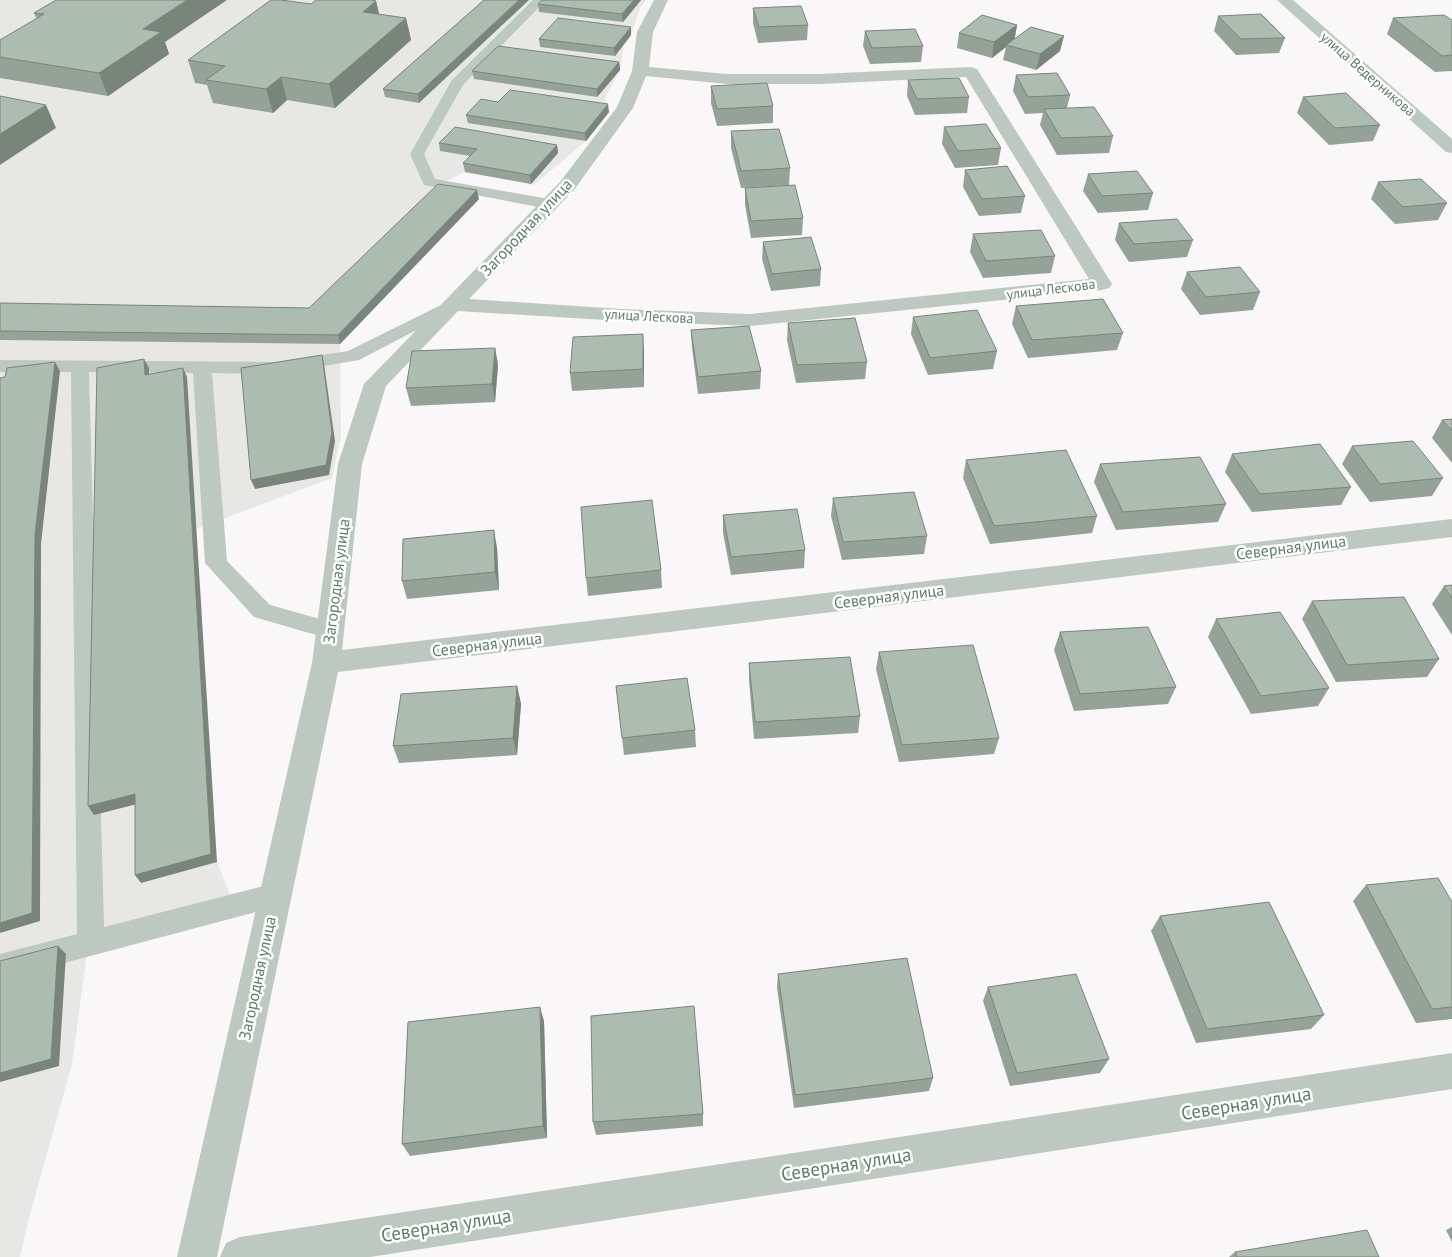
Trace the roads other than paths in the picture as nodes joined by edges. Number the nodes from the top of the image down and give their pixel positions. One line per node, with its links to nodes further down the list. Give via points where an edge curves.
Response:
1 (540, 0): 6 (lane, via 457,82 417,154 429,182)
2 (660, 0): 4 (street, Загородная улица, via 645,32)
3 (1284, 0): 5 (street, улица Ведерникова)
4 (640, 71): 6 (street, Загородная улица, via 625,108 567,186); 7 (street, улица Лескова, via 727,79 971,72 1102,284 750,320)
5 (1452, 148)
6 (549, 204): 7 (street, Загородная улица)
7 (453, 304): 10 (lane, via 354,356 275,368); 12 (street, Загородная улица, via 375,384 350,464)
8 (0, 366): 9 (lane)
9 (80, 367): 10 (lane); 15 (lane)
10 (202, 367): 12 (lane, via 216,563 262,611)
11 (1452, 528): 13 (street, Северная улица)
12 (330, 630): 13 (street, Загородная улица)
13 (326, 663): 14 (street, Загородная улица)
14 (275, 895): 15 (lane); 18 (street, Загородная улица)
15 (91, 943): 16 (lane)
16 (0, 967)
17 (1452, 1071): 19 (street, Северная улица)
18 (198, 1257)
19 (240, 1257)

